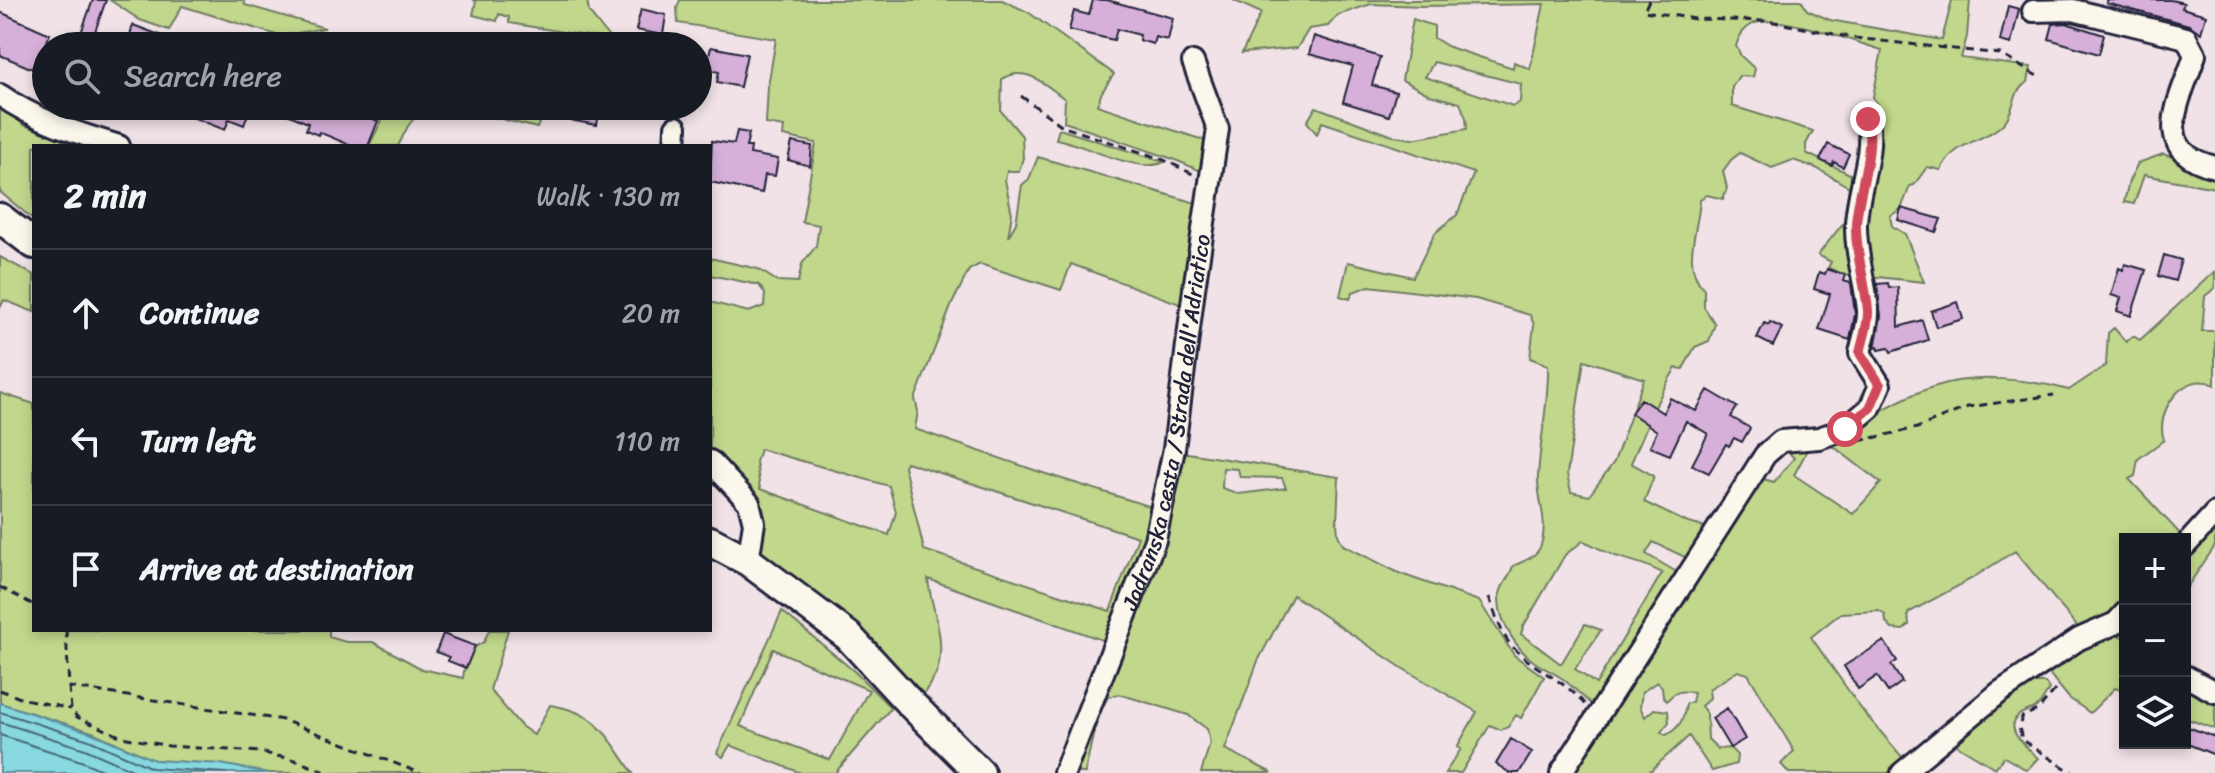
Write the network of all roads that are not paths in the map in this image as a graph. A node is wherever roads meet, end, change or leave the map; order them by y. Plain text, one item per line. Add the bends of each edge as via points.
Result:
1 (2033, 11) dead end
2 (1193, 62) dead end
3 (0, 95) edge
4 (32, 115) edge
5 (1868, 119) dead end
6 (42, 120) edge
7 (113, 144) edge
8 (2215, 167) edge
9 (0, 218) edge
10 (32, 242) edge
11 (712, 463) edge
12 (2215, 513) edge
13 (2191, 539) edge
14 (712, 542) edge
15 (748, 561) junction
16 (2119, 624) edge
17 (2187, 677) edge
18 (2215, 692) edge
19 (980, 773) edge
20 (1064, 773) edge
21 (1561, 773) edge
22 (1902, 773) edge

1 - 8 street via 2073,10 2186,38 2195,55 2174,120 2176,145 2190,159
2 - 20 street, Jadranska cesta / Strada dell'Adriatico via 1218,129 1163,510
3 - 4 street
5 - 21 street via 1869,158 1856,225 1868,313 1860,353 1880,385 1870,408 1845,429 1819,438 1781,441 1765,455
6 - 7 street
9 - 10 main road
11 - 15 street via 749,503 754,523
12 - 13 street
14 - 15 main road
15 - 19 main road via 848,636
16 - 22 street via 2079,639 2035,667
17 - 18 street

